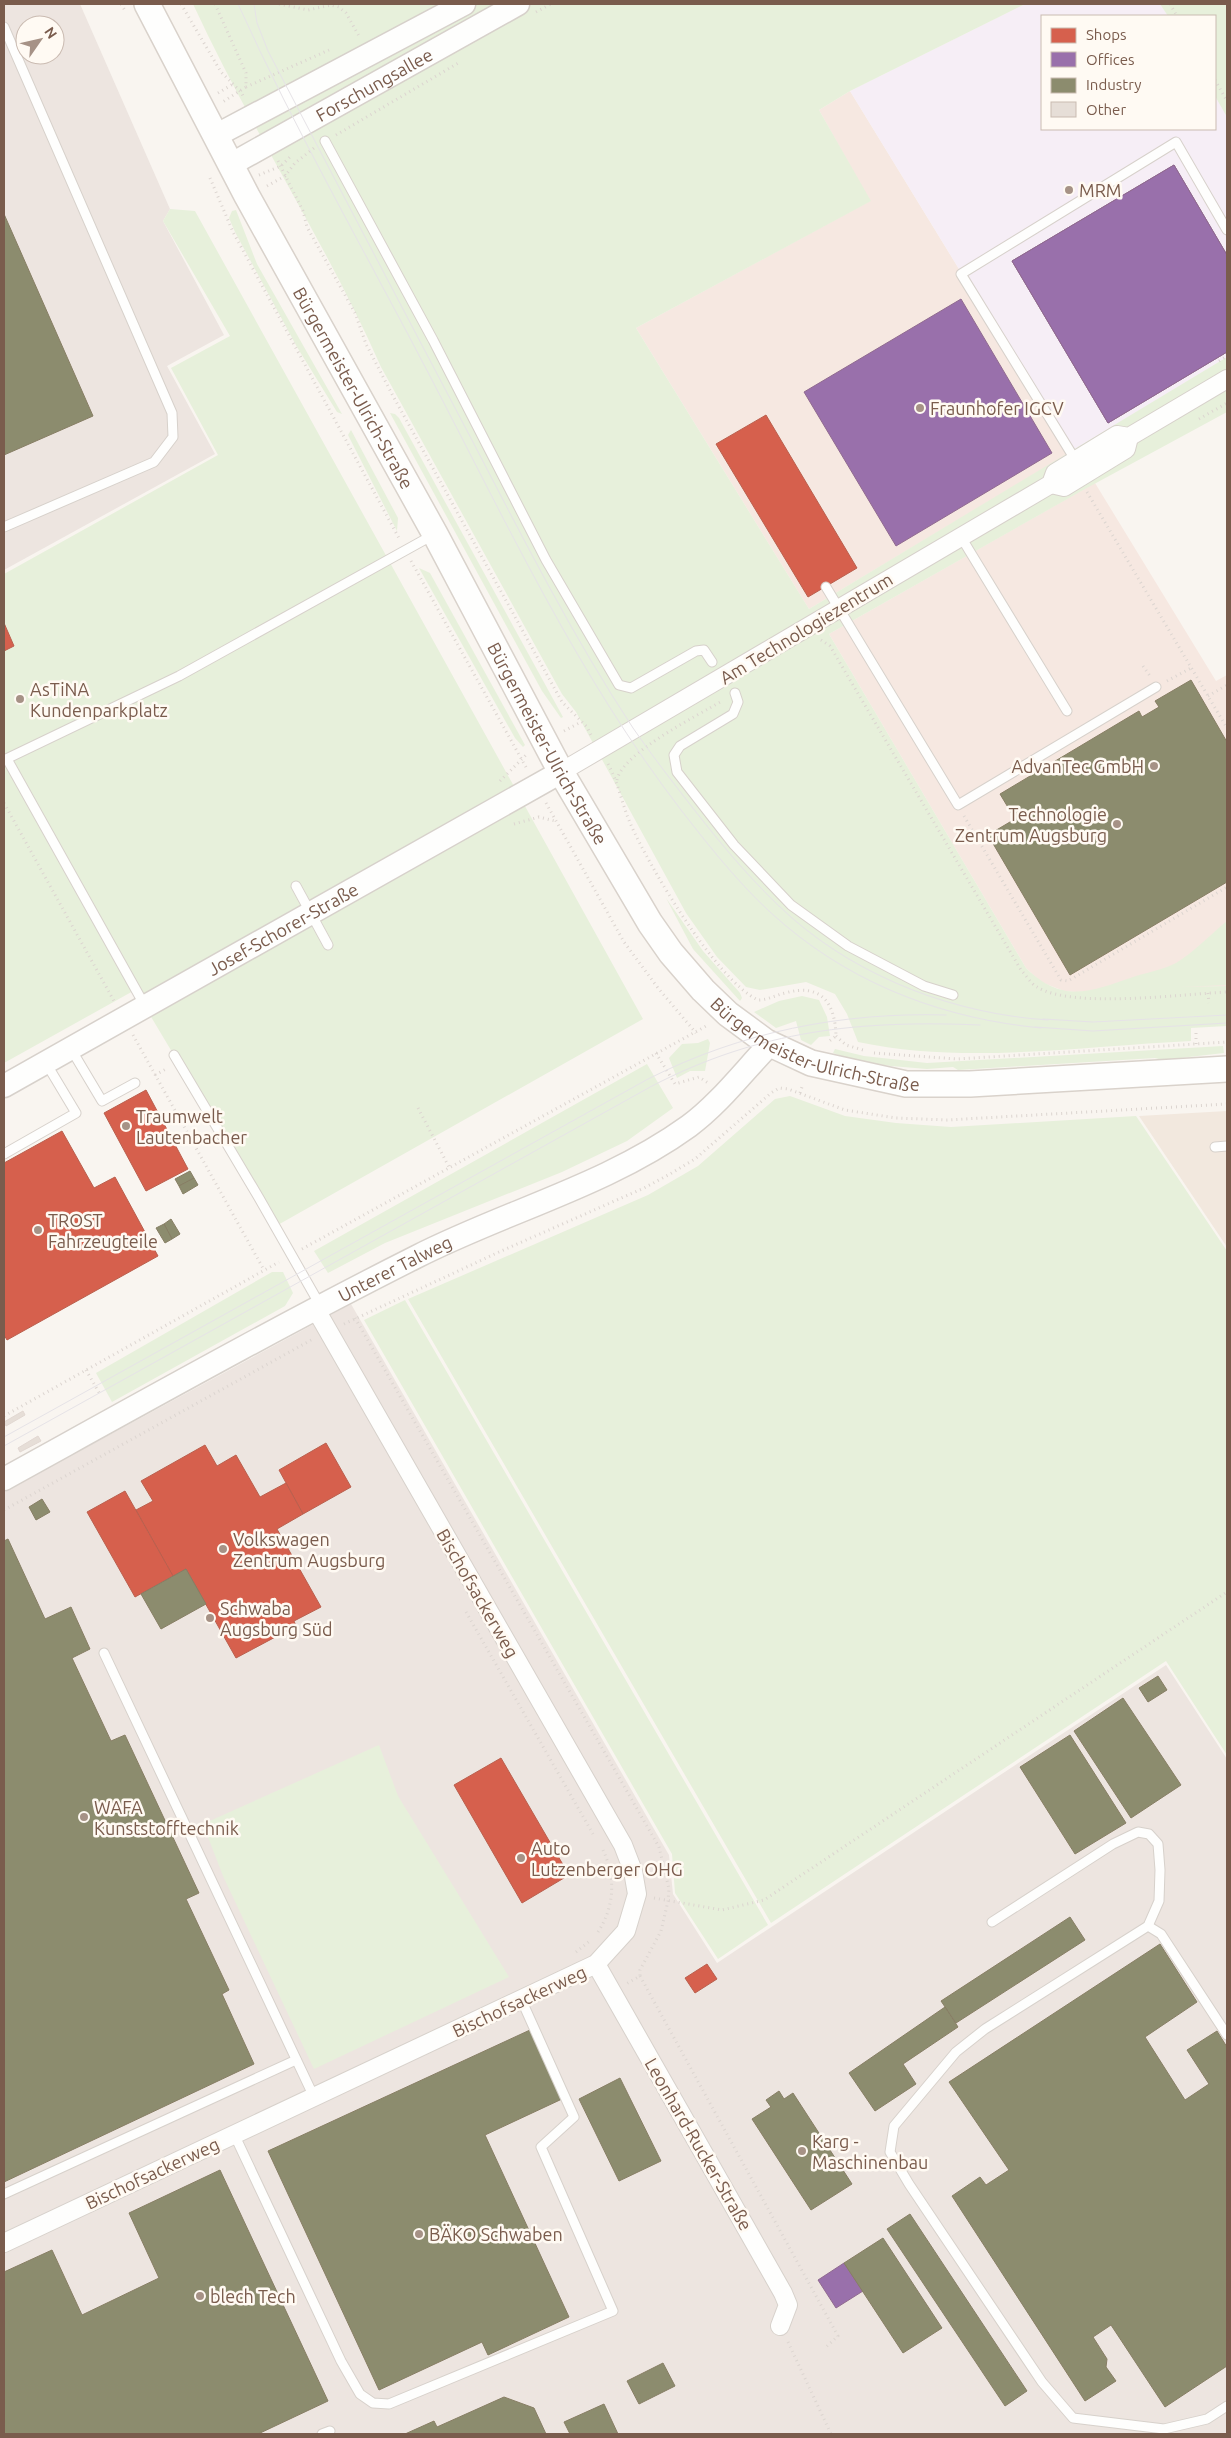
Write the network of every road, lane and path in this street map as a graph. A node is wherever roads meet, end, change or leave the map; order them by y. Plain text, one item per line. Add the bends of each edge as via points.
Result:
1 (121, 4) edge
2 (181, 4) edge
3 (214, 4) edge
4 (279, 4) edge
5 (464, 4) edge
6 (518, 4) edge
7 (1170, 4) edge
8 (138, 12) edge
9 (1176, 15) edge
10 (4, 27) edge
11 (361, 39) dead end
12 (1216, 82) edge
13 (241, 92) junction
14 (1227, 100) edge
15 (253, 115) junction
16 (215, 136) junction
17 (326, 141) dead end
18 (269, 144) junction
19 (219, 167) junction
20 (1227, 230) edge
21 (1227, 379) edge
22 (1081, 468) junction
23 (4, 527) edge
24 (435, 534) junction
25 (960, 537) junction
26 (406, 551) junction
27 (826, 586) dead end
28 (839, 608) junction
29 (811, 624) junction
30 (712, 662) dead end
31 (1191, 668) junction
32 (1227, 685) edge
33 (1156, 687) joint
34 (735, 694) dead end
35 (1208, 696) junction
36 (1067, 711) dead end
37 (1227, 728) edge
38 (600, 750) junction
39 (5, 759) edge
40 (561, 772) junction
41 (536, 786) junction
42 (958, 805) junction
43 (296, 886) dead end
44 (1227, 887) edge
45 (311, 914) junction
46 (328, 944) dead end
47 (1227, 992) edge
48 (1208, 993) junction
49 (953, 995) dead end
50 (1209, 1003) dead end
51 (145, 1006) junction
52 (1198, 1033) dead end
53 (1227, 1042) edge
54 (770, 1044) junction
55 (1196, 1044) junction
56 (71, 1048) junction
57 (656, 1053) junction
58 (174, 1055) dead end
59 (46, 1063) junction
60 (166, 1068) dead end
61 (1227, 1069) edge
62 (155, 1075) dead end
63 (135, 1083) dead end
64 (4, 1086) edge
65 (723, 1093) junction
66 (1227, 1104) edge
67 (418, 1108) dead end
68 (749, 1111) junction
69 (1227, 1146) edge
70 (1215, 1147) dead end
71 (4, 1154) edge
72 (449, 1167) junction
73 (292, 1255) junction
74 (317, 1307) junction
75 (321, 1335) junction
76 (318, 1347) dead end
77 (86, 1370) junction
78 (101, 1396) dead end
79 (4, 1416) edge
80 (4, 1479) edge
81 (4, 1510) edge
82 (1227, 1592) edge
83 (462, 1605) dead end
84 (104, 1653) dead end
85 (637, 1894) junction
86 (992, 1922) dead end
87 (1148, 1926) junction
88 (570, 1956) dead end
89 (596, 1964) junction
90 (640, 1976) dead end
91 (521, 1999) junction
92 (1227, 2035) edge
93 (296, 2060) junction
94 (314, 2097) junction
95 (234, 2134) junction
96 (4, 2194) edge
97 (4, 2243) edge
98 (780, 2326) joint
99 (825, 2348) dead end
100 (1227, 2406) edge
101 (831, 2434) edge

1 - 8 path
2 - 13 path via 221,72
3 - 13 path via 246,73 246,87
4 - 11 path via 308,10 332,5 346,13
5 - 15 street, Forschungsallee
6 - 18 street, Forschungsallee
7 - 9 path
8 - 16 main road, Bürgermeister-Ulrich-Straße
10 - 23 lane via 172,413 173,438 154,462
12 - 14 path
13 - 15 path
15 - 16 street, Forschungsallee
16 - 19 main road, Bürgermeister-Ulrich-Straße
17 - 30 lane via 546,560 619,685 631,688 696,650 704,650
18 - 19 street, Forschungsallee
18 - 38 path via 303,210 307,227 355,314 366,344 393,396 562,702 587,727
19 - 24 main road, Bürgermeister-Ulrich-Straße
19 - 26 path via 233,232
20 - 22 lane via 1176,142 962,274
21 - 22 street, Am Technologiezentrum via 1129,438 1126,449
22 - 25 street, Am Technologiezentrum via 1064,487 1051,484
22 - 31 path via 1090,482 1085,489
24 - 26 lane
24 - 40 main road, Bürgermeister-Ulrich-Straße
25 - 28 street, Am Technologiezentrum
25 - 36 lane
26 - 39 lane via 179,676
26 - 41 path
27 - 28 lane
28 - 29 street, Am Technologiezentrum
28 - 42 lane
29 - 38 street, Am Technologiezentrum
29 - 48 path via 822,641 830,646 1021,970 1036,987 1086,999
31 - 33 path
31 - 35 path
32 - 35 path
33 - 42 lane
34 - 49 lane via 738,702 733,714 680,746 674,755 676,772 734,845 791,905 848,946 924,986
35 - 37 path
38 - 40 street, Am Technologiezentrum
38 - 55 path via 617,780 631,825 673,901 711,955 742,990 758,1000 801,990 823,996 835,1020 836,1036 846,1045 872,1052 957,1059
39 - 51 lane
40 - 41 street, Josef-Schorer-Straße
40 - 54 main road, Bürgermeister-Ulrich-Straße via 671,953 728,1014
41 - 45 street, Josef-Schorer-Straße
41 - 57 path via 624,942 696,1033
42 - 44 path via 1061,980 1068,981
43 - 45 lane
45 - 46 lane
45 - 51 street, Josef-Schorer-Straße
47 - 48 path
48 - 50 path
51 - 56 street, Josef-Schorer-Straße
52 - 55 path
53 - 55 path
54 - 61 main road, Bürgermeister-Ulrich-Straße via 811,1063 906,1084 970,1084
54 - 65 street, Unterer Talweg
56 - 59 street, Josef-Schorer-Straße
56 - 63 lane via 102,1102
57 - 65 path via 676,1084 699,1076
57 - 72 path
58 - 73 lane
59 - 64 street, Josef-Schorer-Straße
59 - 71 lane via 76,1114
60 - 62 path
65 - 68 path
65 - 74 street, Unterer Talweg via 691,1125 649,1153 580,1187 440,1244
66 - 68 path via 939,1120 896,1118 845,1110 800,1092 779,1088
67 - 72 path
68 - 75 path via 695,1159 644,1188
69 - 70 lane
72 - 73 path
73 - 74 lane
73 - 77 path
74 - 75 street, Bischofsackerweg
74 - 80 street, Unterer Talweg
75 - 76 path
75 - 81 path
75 - 85 street, Bischofsackerweg via 622,1845 633,1871
77 - 78 path
77 - 79 path
82 - 85 path via 764,1900 722,1910
83 - 88 path via 603,1851 611,1876 612,1901 606,1919 594,1938
84 - 93 lane
85 - 89 street, Bischofsackerweg via 626,1931
86 - 87 lane via 1113,1844 1138,1832 1149,1834 1158,1844 1159,1901
87 - 92 lane via 1161,1934
87 - 100 lane via 985,2029 956,2052 894,2126 890,2152 1042,2382 1073,2418 1164,2429 1207,2419
89 - 91 street, Bischofsackerweg
89 - 98 street, Leonhard-Rucker-Straße via 783,2293 788,2305
90 - 99 path via 838,2336
91 - 94 street, Bischofsackerweg
91 - 95 lane via 574,2117 541,2148 613,2311 389,2404 373,2403 360,2394 341,2361
93 - 94 lane
93 - 96 lane
94 - 95 street, Bischofsackerweg
95 - 97 street, Bischofsackerweg
98 - 101 path

